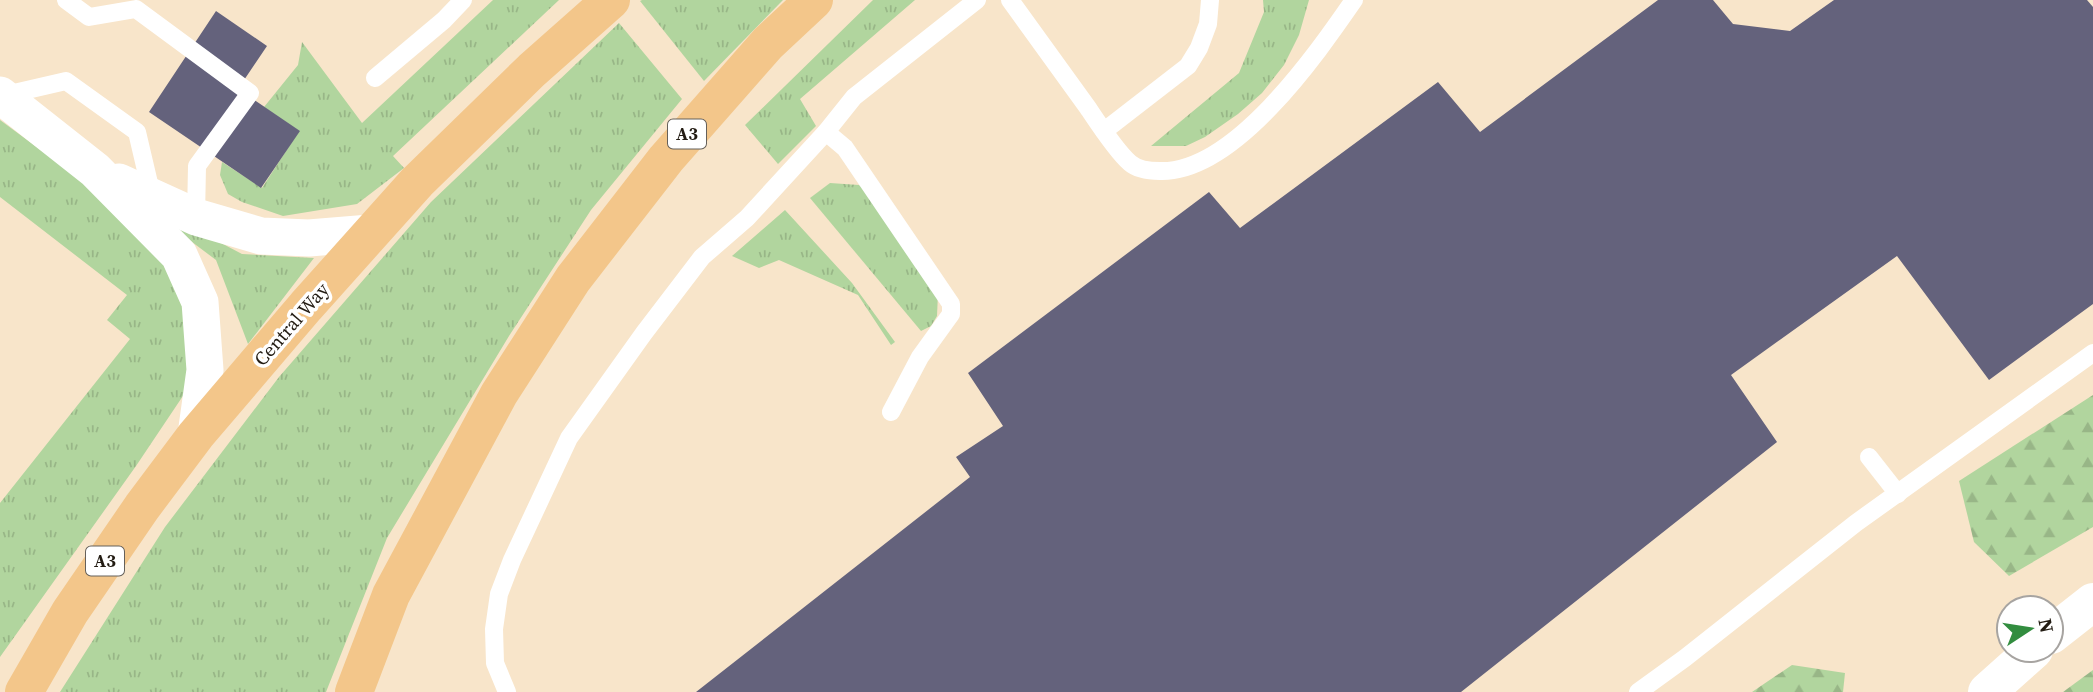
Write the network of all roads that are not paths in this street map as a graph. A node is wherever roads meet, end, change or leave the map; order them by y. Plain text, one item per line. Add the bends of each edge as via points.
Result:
1 (66, 0) edge
2 (463, 0) edge
3 (611, 0) edge
4 (814, 0) edge
5 (977, 0) edge
6 (1010, 0) edge
7 (1210, 0) edge
8 (1354, 0) edge
9 (375, 78) dead end
10 (0, 95) edge
11 (1104, 131) junction
12 (826, 132) junction
13 (95, 170) junction
14 (153, 198) junction
15 (195, 217) junction
16 (370, 233) junction
17 (2093, 353) edge
18 (891, 412) dead end
19 (195, 435) junction
20 (1869, 457) dead end
21 (1898, 494) junction
22 (2093, 602) edge
23 (2065, 624) edge
24 (2018, 664) edge
25 (24, 692) edge
26 (354, 692) edge
27 (507, 692) edge
28 (1638, 692) edge
29 (1987, 692) edge

1 - 15 lane via 89,17 136,9 250,93 197,166
2 - 9 lane
3 - 16 highway, Central Way / A3 via 532,70
4 - 26 highway, A3 via 768,43 666,159 573,279 499,394 391,595
5 - 12 lane via 854,97
6 - 11 lane
7 - 11 lane via 1208,24 1188,66
8 - 11 lane via 1274,104 1215,155 1172,172 1149,171 1131,164
10 - 13 street
10 - 14 lane via 66,81 137,132
12 - 18 lane via 845,148 951,304 951,314 919,357
12 - 27 lane via 747,218 702,257 569,438 499,594 495,663
13 - 14 street
13 - 19 street via 179,256 200,302 205,370
14 - 15 street
15 - 16 street via 261,236
16 - 19 highway, Central Way / A3
17 - 21 lane
19 - 25 highway, Central Way / A3 via 70,612
20 - 21 lane
21 - 28 lane
22 - 23 street
24 - 29 street

